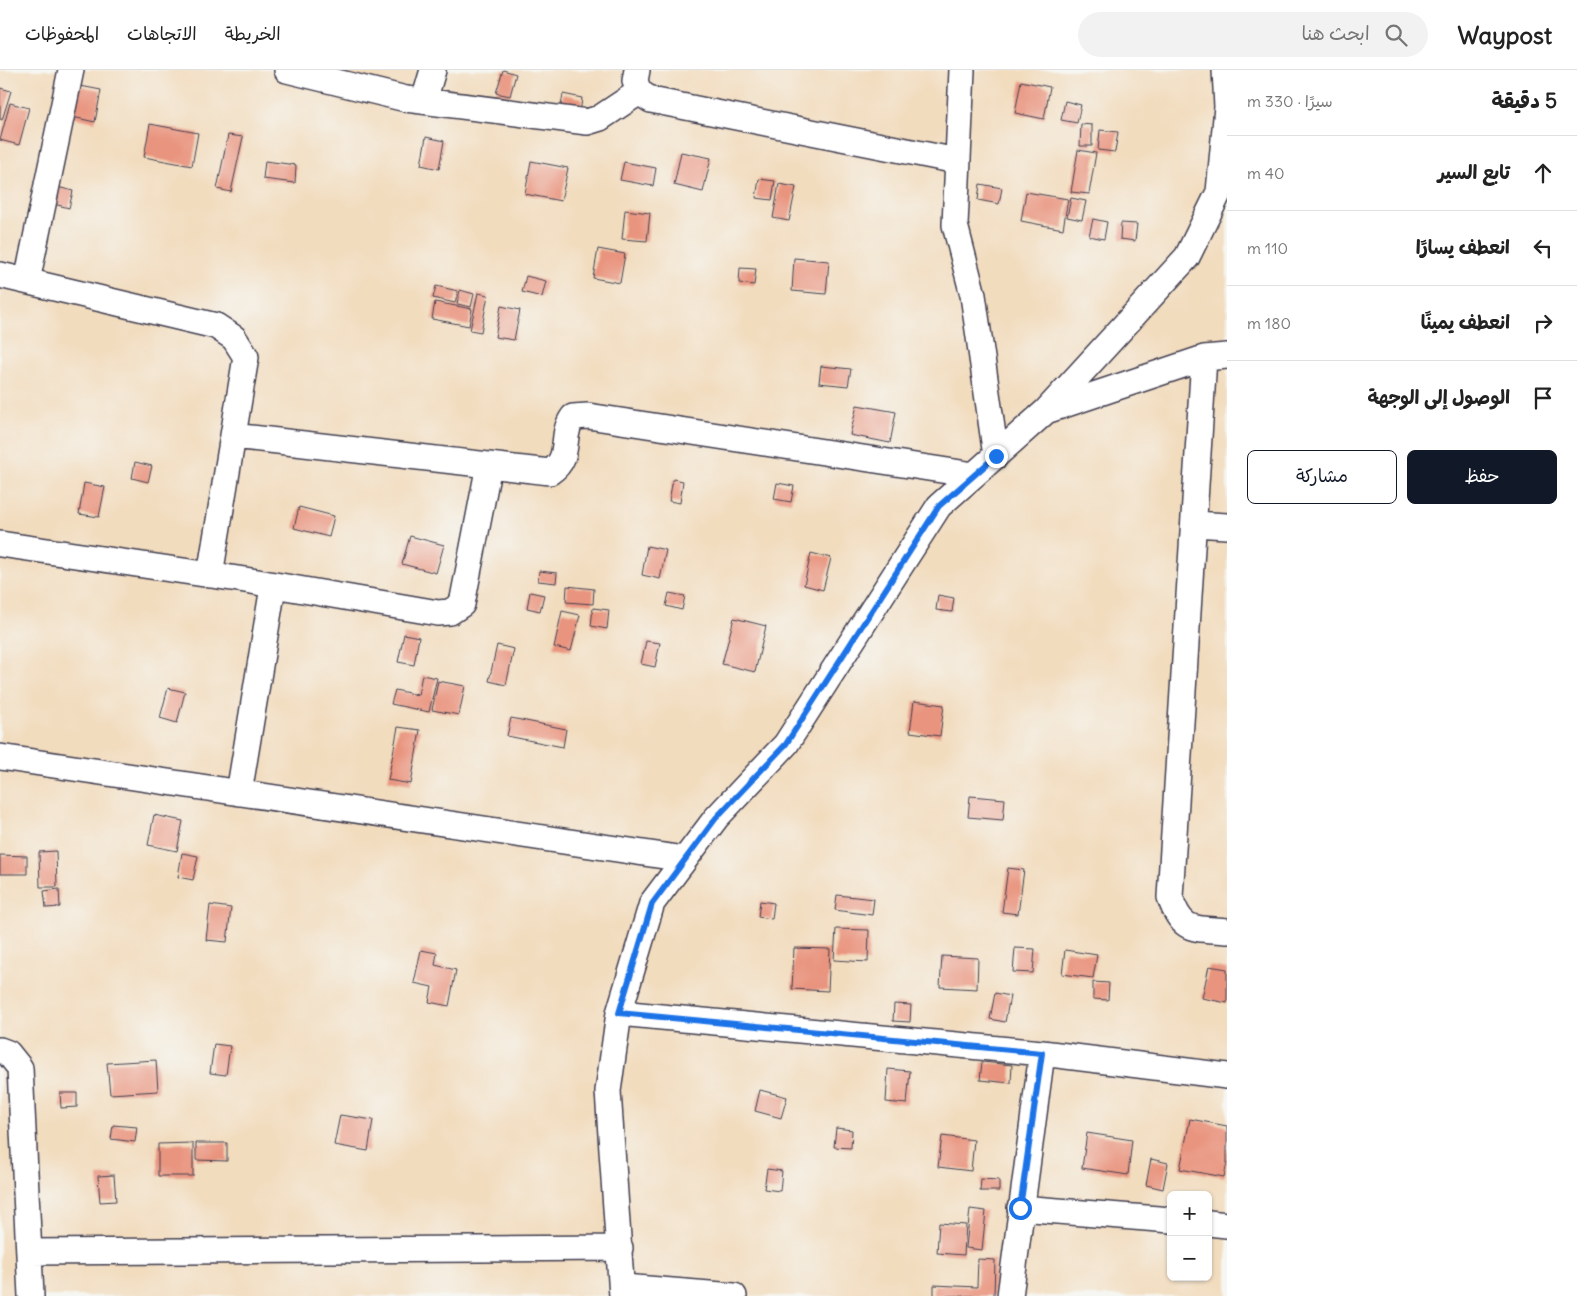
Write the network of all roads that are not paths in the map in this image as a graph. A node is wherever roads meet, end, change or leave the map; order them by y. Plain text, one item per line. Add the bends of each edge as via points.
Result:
1 (72, 70) edge
2 (287, 70) edge
3 (433, 70) edge
4 (962, 70) edge
5 (1225, 70) edge
6 (638, 81) edge
7 (424, 101) junction
8 (957, 161) junction
9 (0, 275) edge
10 (26, 281) junction
11 (1216, 357) edge
12 (1046, 412) junction
13 (233, 436) junction
14 (996, 456) junction
15 (489, 465) junction
16 (974, 475) junction
17 (1194, 524) junction
18 (1227, 526) edge
19 (0, 544) edge
20 (210, 575) junction
21 (273, 587) junction
22 (0, 757) edge
23 (239, 793) junction
24 (684, 860) junction
25 (1227, 931) edge
26 (619, 1013) junction
27 (0, 1050) edge
28 (1042, 1053) junction
29 (1227, 1076) edge
30 (1020, 1208) junction
31 (1167, 1220) edge
32 (1212, 1223) edge
33 (1227, 1225) edge
34 (620, 1248) junction
35 (29, 1252) junction
36 (623, 1292) edge
37 (31, 1296) edge
38 (734, 1296) edge
39 (1010, 1296) edge

1 - 10 street
2 - 7 street
3 - 7 street
4 - 8 street
5 - 12 street via 1227,107 1219,192 1187,257
6 - 7 street via 600,118 587,122
6 - 8 street via 652,100
8 - 14 street via 955,225 973,295
9 - 10 street
10 - 13 street via 216,326 234,338 246,357
11 - 12 street
11 - 17 street
12 - 14 street
13 - 15 street
13 - 20 street
14 - 16 street
15 - 16 street via 550,472 564,457 568,425 574,417 588,416
15 - 21 street via 462,604 450,612 438,613
16 - 24 street via 939,506 786,744 716,818
17 - 18 street
17 - 25 street via 1170,897 1177,917 1192,928
19 - 20 street
20 - 21 street
21 - 23 street
22 - 23 street
23 - 24 street
24 - 26 street via 652,904
26 - 28 street
26 - 34 street via 608,1091
27 - 35 street via 8,1053 20,1068
28 - 29 street
28 - 30 street
30 - 31 street
30 - 39 street
32 - 33 street
34 - 35 street
34 - 36 street
35 - 37 street
36 - 38 street

